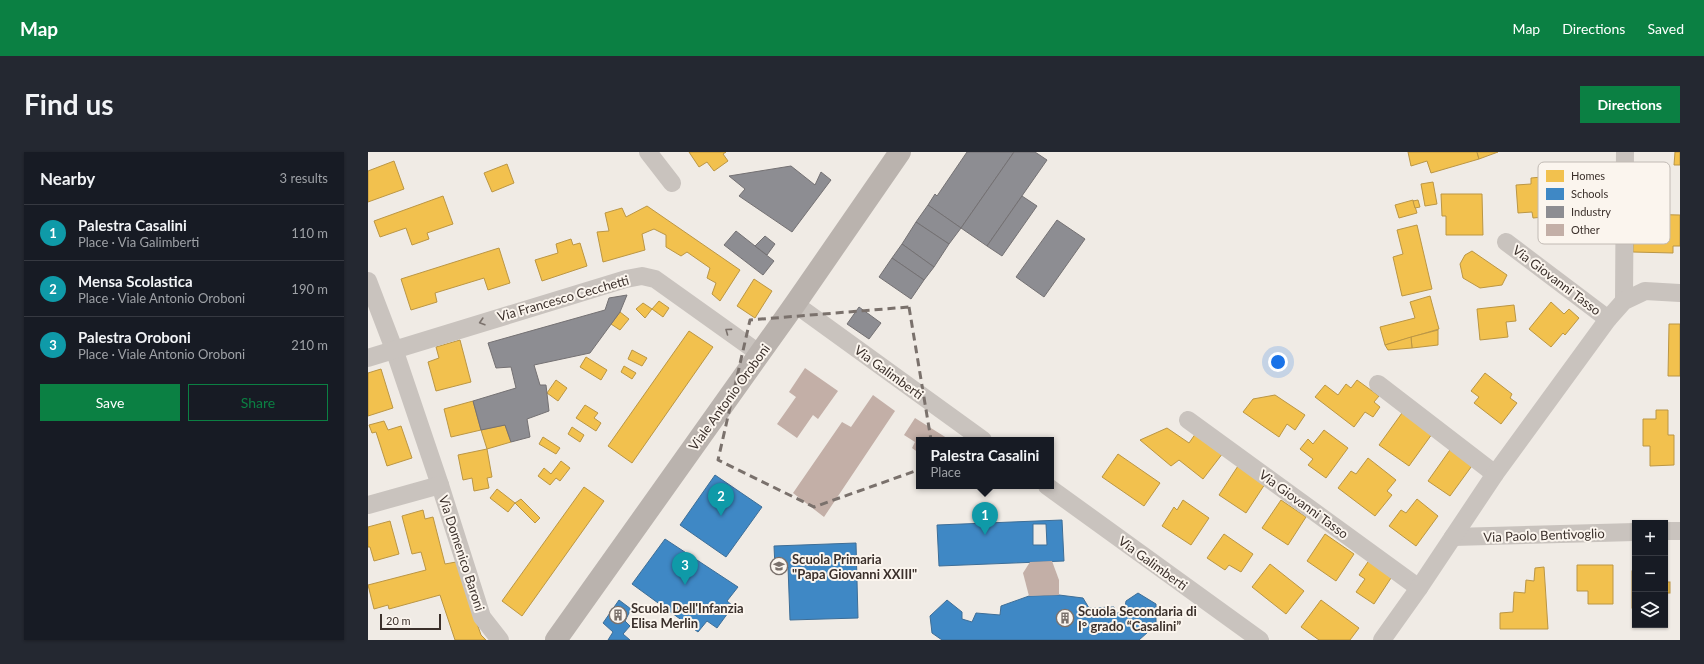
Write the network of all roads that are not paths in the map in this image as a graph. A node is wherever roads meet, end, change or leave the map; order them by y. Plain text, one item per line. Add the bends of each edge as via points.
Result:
1 (648, 152) edge
2 (900, 152) edge
3 (1625, 152) edge
4 (1625, 162) edge
5 (672, 183) dead end
6 (1506, 242) dead end
7 (1624, 244) edge
8 (368, 281) edge
9 (1680, 293) edge
10 (1624, 301) junction
11 (795, 304) junction
12 (1608, 319) junction
13 (394, 349) junction
14 (760, 354) junction
15 (368, 358) edge
16 (1378, 384) dead end
17 (1188, 420) dead end
18 (979, 437) edge
19 (1494, 474) junction
20 (440, 485) junction
21 (1051, 489) edge
22 (368, 505) edge
23 (1668, 531) edge
24 (1680, 531) edge
25 (1632, 532) edge
26 (1452, 538) junction
27 (1419, 588) junction
28 (500, 640) edge
29 (556, 640) edge
30 (1260, 640) edge
31 (1382, 640) edge

1 - 5 street
2 - 11 street, Viale Antonio Oroboni
3 - 4 street
6 - 12 street, Via Giovanni Tasso
7 - 10 street
8 - 13 street, Via Domenico Baroni
9 - 10 street, Via Giovanni Tasso via 1645,291
10 - 12 street, Via Giovanni Tasso
11 - 14 street, Viale Antonio Oroboni
11 - 18 street, Via Galimberti
12 - 19 street, Via Giovanni Tasso
14 -> 13 street, Via Francesco Cecchetti via 656,279 642,276 626,278
13 - 15 street
13 - 20 street, Via Domenico Baroni
14 - 29 street, Viale Antonio Oroboni
16 - 19 street
17 - 27 street, Via Giovanni Tasso
19 - 26 street, Via Giovanni Tasso
20 - 22 street, Via Domenico Baroni
20 - 28 street, Via Domenico Baroni via 482,617
21 - 30 street, Via Galimberti
23 - 24 street
25 - 26 street, Via Paolo Bentivoglio
26 - 27 street, Via Giovanni Tasso
27 - 31 street, Via Giovanni Tasso

